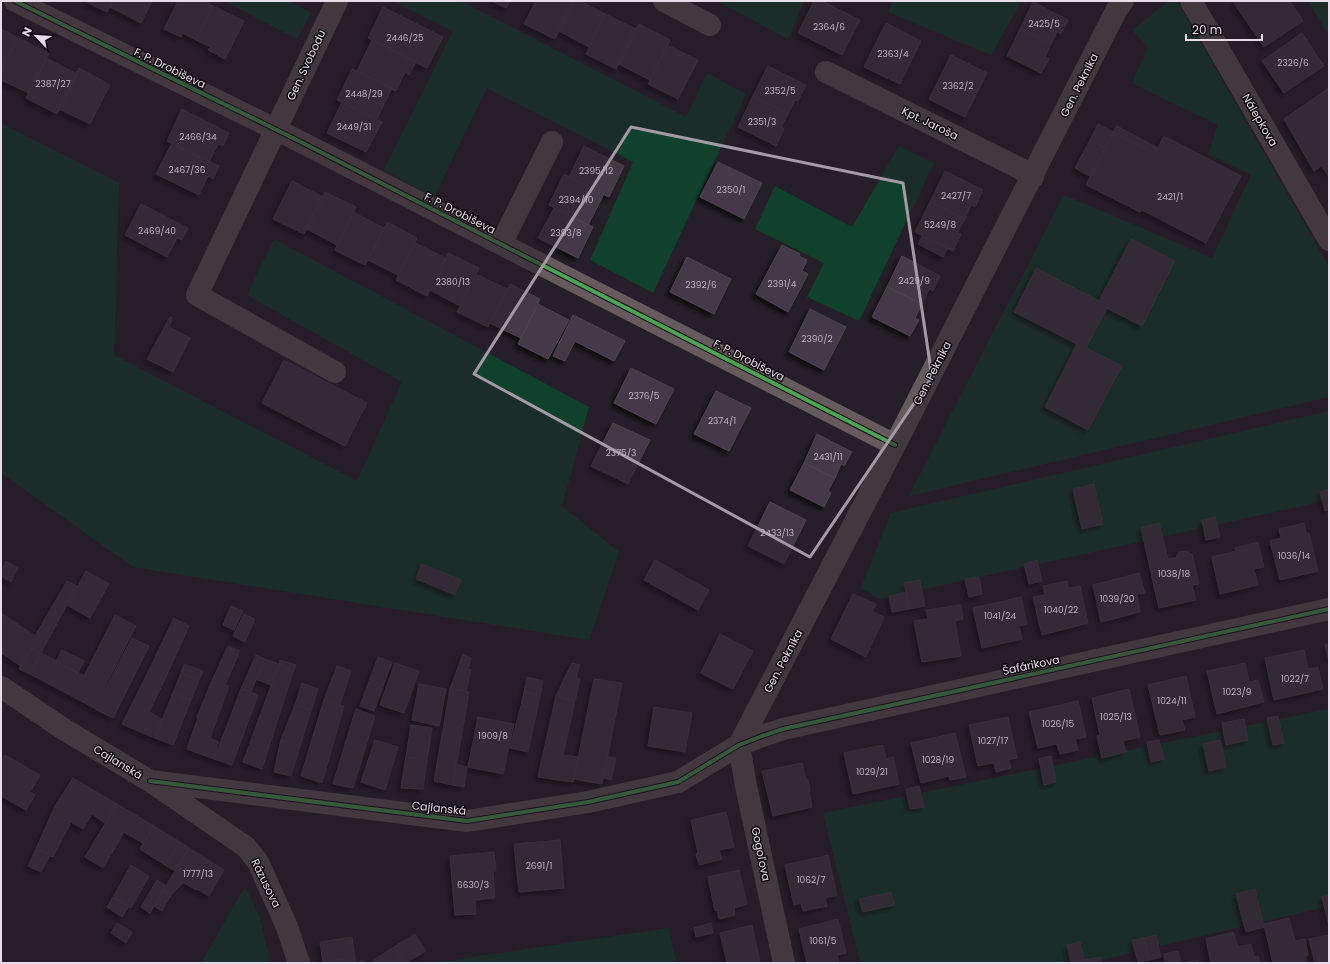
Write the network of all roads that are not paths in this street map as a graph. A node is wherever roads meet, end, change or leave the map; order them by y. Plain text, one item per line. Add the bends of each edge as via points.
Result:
1 (15, 1) edge
2 (337, 1) edge
3 (664, 1) edge
4 (1123, 1) edge
5 (1191, 1) edge
6 (710, 24) dead end
7 (826, 72) dead end
8 (275, 130) junction
9 (552, 142) dead end
10 (1033, 177) junction
11 (1329, 240) edge
12 (501, 244) junction
13 (335, 372) dead end
14 (895, 445) junction
15 (1329, 609) edge
16 (1, 687) edge
17 (739, 745) junction
18 (150, 781) junction
19 (299, 963) edge
20 (784, 963) edge

1 - 8 street, F. P. Drobiševa
2 - 8 street, Gen. Svobodu
3 - 6 street
4 - 10 street, Gen. Pekníka
5 - 11 street, Nálepkova
7 - 10 street, Kpt. Jaroša
8 - 12 street, F. P. Drobiševa
8 - 13 street, Gen. Svobodu via 197,295
9 - 12 street
10 - 14 street, Gen. Pekníka
12 - 14 street, F. P. Drobiševa
14 - 17 street, Gen. Pekníka
15 - 17 street, Šafárikova via 783,729
16 - 18 street, Cajlanská via 65,730
17 - 18 street, Cajlanská via 678,782 588,802 467,821
17 - 20 street, Gogoľova
18 - 19 street, Rázusova via 246,847 258,862 287,927

